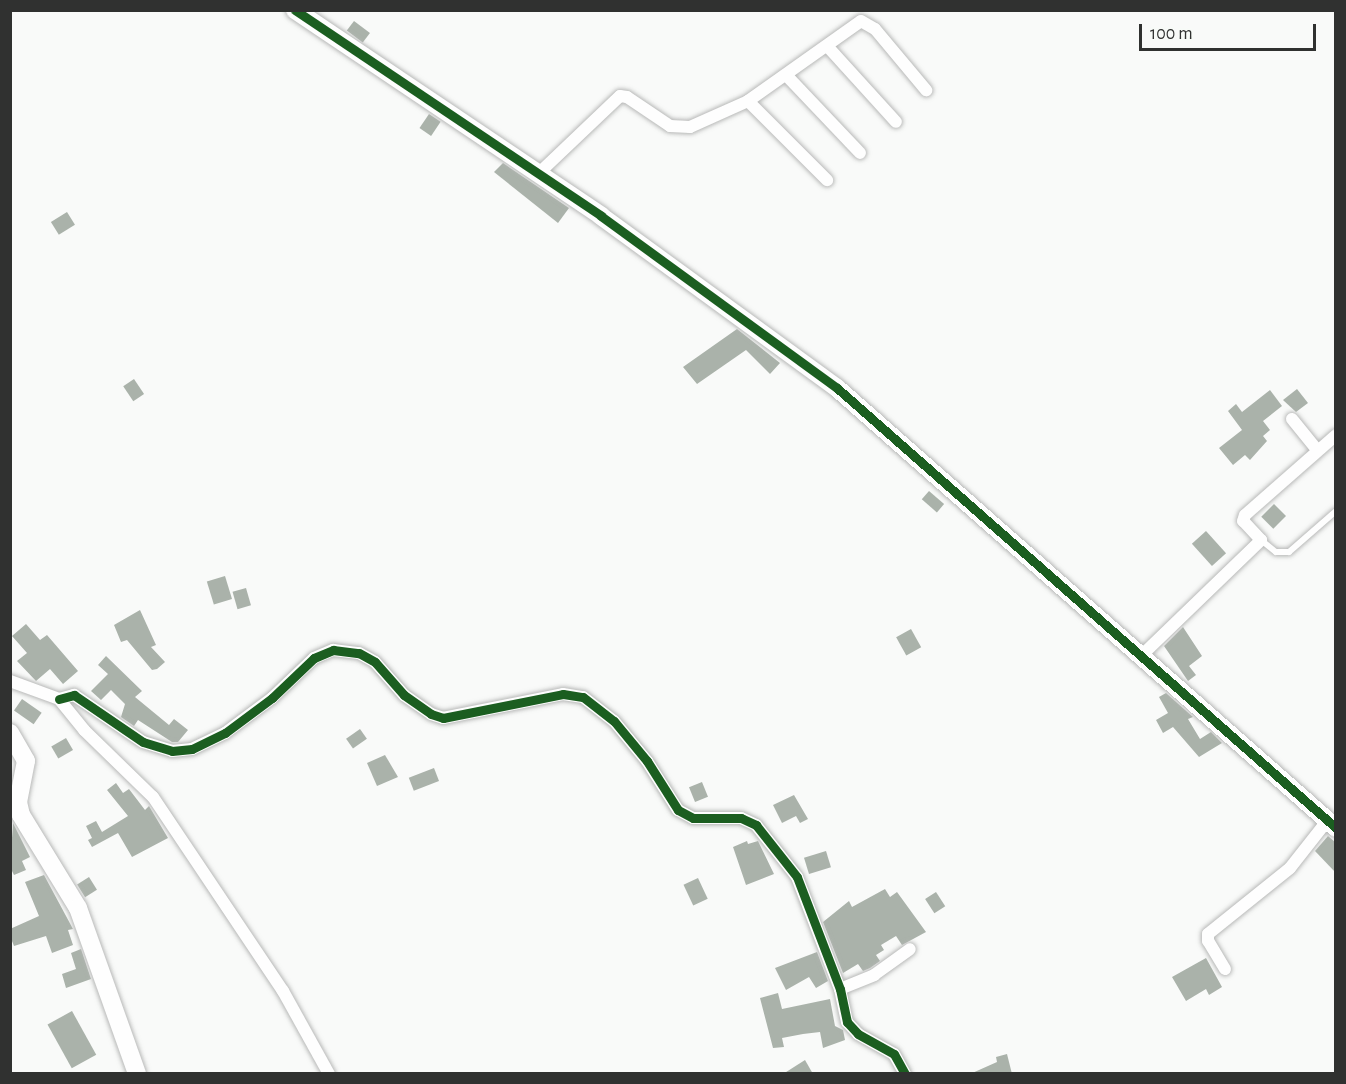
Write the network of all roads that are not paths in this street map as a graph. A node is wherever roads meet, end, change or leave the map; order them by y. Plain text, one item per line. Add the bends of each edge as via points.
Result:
1 (295, 10) edge
2 (828, 47) junction
3 (787, 76) junction
4 (926, 90) dead end
5 (748, 101) junction
6 (896, 122) dead end
7 (860, 153) dead end
8 (538, 174) junction
9 (827, 180) dead end
10 (1292, 419) dead end
11 (1335, 435) edge
12 (1317, 450) junction
13 (1335, 511) edge
14 (1260, 540) junction
15 (1141, 656) junction
16 (10, 681) edge
17 (59, 699) junction
18 (10, 733) edge
19 (14, 797) edge
20 (1331, 824) edge
21 (910, 949) dead end
22 (1225, 969) dead end
23 (840, 989) junction
24 (137, 1074) edge
25 (329, 1074) edge
26 (905, 1074) edge

1 - 8 street
2 - 3 street
2 - 4 street via 859,22 867,21
2 - 6 street
3 - 5 street
3 - 7 street
5 - 8 street via 681,129 661,122 620,96
5 - 9 street
8 - 15 street via 837,388
10 - 12 street
11 - 12 street
12 - 14 street via 1243,517
13 - 14 lane via 1289,552 1276,552
14 - 15 street
15 - 20 street
16 - 17 street
17 - 23 street via 74,695 142,742 171,751 192,749 225,733 272,698 314,658 333,650 359,653 375,662 404,695 443,718 455,719 563,694 583,697 614,721 647,761 678,810 693,818 741,818 756,825 797,877
17 - 25 street via 84,730 153,797 283,991
18 - 19 street via 26,761
19 - 24 street via 25,824 83,921
20 - 22 street via 1290,868 1208,934 1208,941
21 - 23 street via 874,975
23 - 26 street via 850,1026 894,1054

